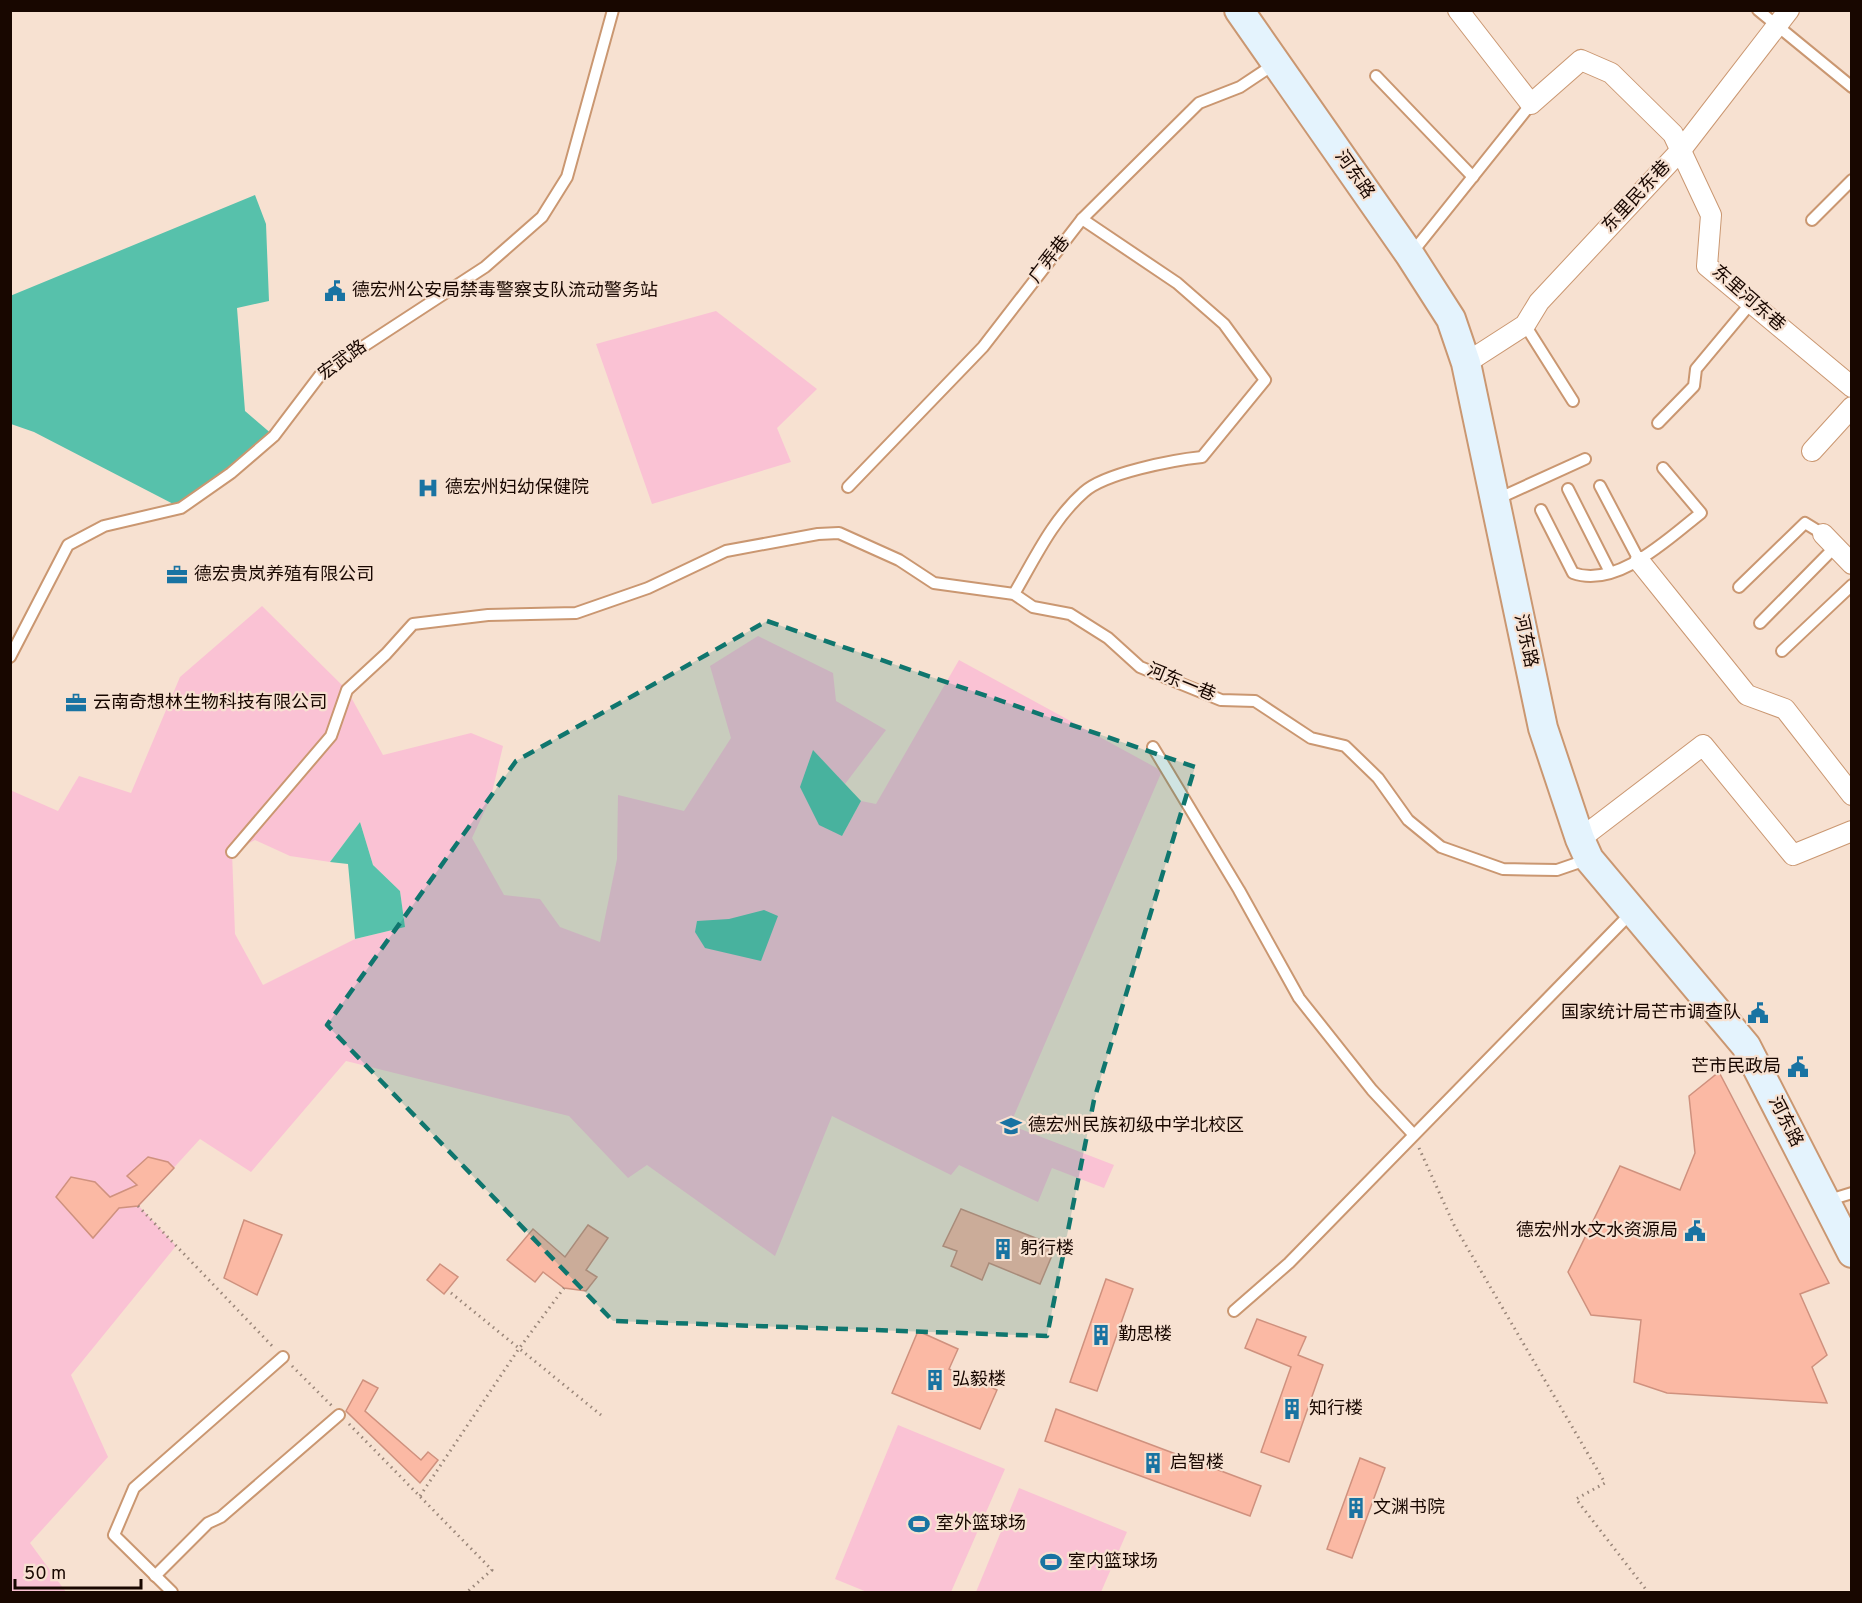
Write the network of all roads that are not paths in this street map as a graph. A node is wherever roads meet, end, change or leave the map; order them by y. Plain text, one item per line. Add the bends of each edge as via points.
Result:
1 (614, 10) edge
2 (1239, 10) edge
3 (1458, 10) edge
4 (1758, 10) edge
5 (1789, 10) edge
6 (1776, 27) junction
7 (1276, 63) junction
8 (1376, 76) dead end
9 (1851, 87) edge
10 (1531, 104) junction
11 (1681, 150) junction
12 (1473, 177) junction
13 (1851, 180) edge
14 (1082, 219) junction
15 (1812, 220) dead end
16 (1410, 255) junction
17 (1751, 303) junction
18 (1525, 325) junction
19 (1466, 363) junction
20 (1851, 387) edge
21 (1573, 401) dead end
22 (1851, 407) edge
23 (1658, 423) dead end
24 (1812, 451) dead end
25 (1585, 459) dead end
26 (1662, 468) dead end
27 (1600, 486) dead end
28 (848, 488) dead end
29 (1568, 489) dead end
30 (1495, 500) junction
31 (1541, 510) dead end
32 (1829, 541) junction
33 (1640, 562) junction
34 (1851, 564) edge
35 (1610, 572) junction
36 (1851, 585) edge
37 (1739, 587) dead end
38 (1014, 594) junction
39 (1760, 623) dead end
40 (1782, 651) dead end
41 (10, 657) edge
42 (1154, 747) dead end
43 (1851, 795) edge
44 (1851, 831) edge
45 (1585, 849) junction
46 (232, 852) dead end
47 (1633, 911) junction
48 (1413, 1134) junction
49 (1838, 1197) edge
50 (1851, 1253) edge
51 (1234, 1311) dead end
52 (283, 1357) road end
53 (339, 1414) road end
54 (155, 1576) junction
55 (172, 1593) edge

1 - 41 lane, 宏武路 via 567,177 542,217 485,267 321,374 274,436 223,479 181,508 104,526 68,545
2 - 7 main road, 河东路
3 - 10 street
4 - 6 lane
5 - 6 street, 东里民东巷
6 - 9 lane
6 - 11 street, 东里民东巷
7 - 14 lane, 广弄巷 via 1240,87 1199,103
7 - 16 main road, 河东路
8 - 12 lane
10 - 11 street, 东里河东巷 via 1581,60 1611,73 1673,134
10 - 12 lane
11 - 17 street, 东里河东巷 via 1711,215 1707,266
11 - 18 street, 东里民东巷 via 1539,302
12 - 16 lane
13 - 15 lane
14 - 28 lane, 广弄巷 via 983,347
14 - 38 lane via 1177,283 1224,324 1265,380 1202,457 1177,459 1123,474 1086,490 1053,527
16 - 19 main road, 河东路 via 1451,319
17 - 20 street, 东里河东巷
17 - 23 lane via 1696,369 1694,387
18 - 19 street, 东里民东巷
18 - 21 lane
19 - 30 main road, 河东路
22 - 24 street
25 - 30 lane
26 - 33 lane via 1701,513
27 - 33 lane
29 - 35 lane
30 - 45 main road, 河东路 via 1543,728
31 - 35 lane via 1573,573 1588,579
32 - 34 street
32 - 37 lane via 1805,523
32 - 39 lane
33 - 35 lane
33 - 43 street via 1746,695 1785,709
36 - 40 lane
38 - 45 lane, 河东一巷 via 1033,607 1070,614 1108,638 1140,667 1221,700 1255,701 1311,738 1345,746 1378,778 1408,820 1441,847 1503,869 1557,870
38 - 46 lane, 河东一巷 via 934,583 899,560 839,533 818,534 726,551 648,588 576,613 488,615 413,624 347,690 331,736
42 - 48 lane via 1299,998 1372,1090
44 - 45 street via 1793,855 1703,745
45 - 47 main road, 河东路
47 - 48 lane
47 - 49 main road, 河东路 via 1746,1046
48 - 51 lane via 1288,1263
49 - 50 main road, 河东路
52 - 54 lane via 134,1488 114,1535
53 - 54 lane via 208,1523
54 - 55 lane

